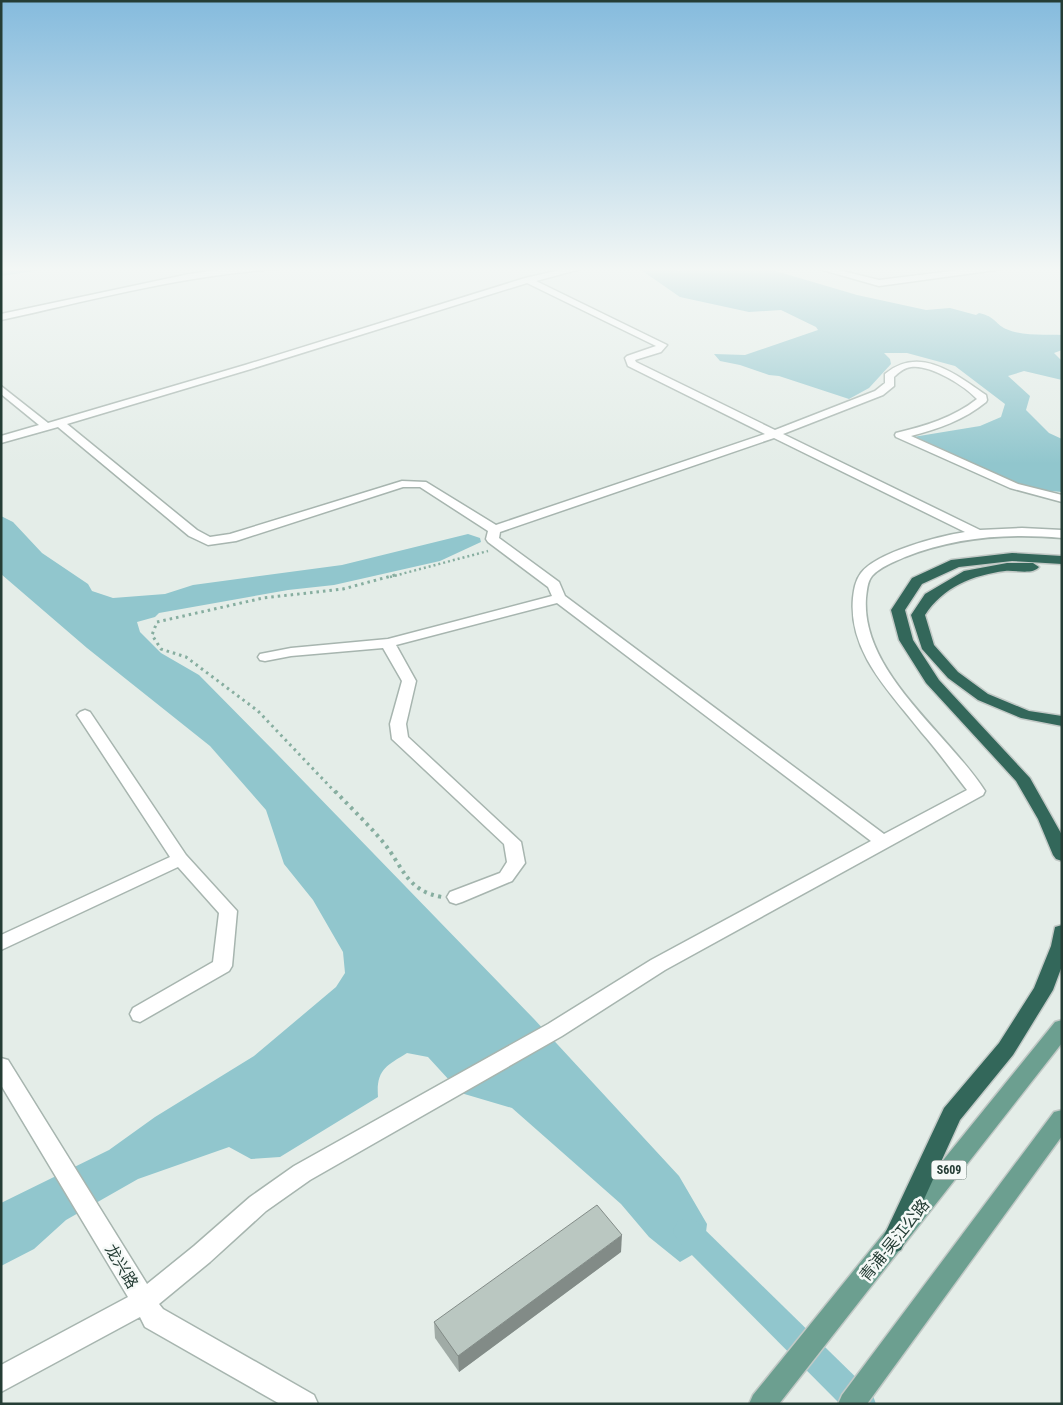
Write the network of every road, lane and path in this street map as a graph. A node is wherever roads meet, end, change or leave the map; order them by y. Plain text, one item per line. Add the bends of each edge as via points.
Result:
1 (356, 333) edge
2 (636, 333) edge
3 (1, 389) edge
4 (53, 425) junction
5 (774, 434) junction
6 (1, 440) edge
7 (1062, 499) edge
8 (495, 530) junction
9 (979, 534) junction
10 (1062, 534) edge
11 (499, 544) junction
12 (1062, 560) edge
13 (1062, 567) edge
14 (559, 598) junction
15 (388, 643) junction
16 (265, 657) dead end
17 (85, 715) dead end
18 (1062, 721) edge
19 (882, 841) junction
20 (1062, 854) edge
21 (180, 859) junction
22 (456, 897) joint
23 (1062, 932) edge
24 (1, 943) edge
25 (140, 1014) dead end
26 (1062, 1028) edge
27 (1, 1066) edge
28 (1062, 1119) edge
29 (893, 1242) junction
30 (143, 1302) junction
31 (1, 1379) edge
32 (305, 1404) edge
33 (762, 1404) edge
34 (851, 1404) edge

1 - 4 street
2 - 5 street via 662,345 658,350 630,358 631,364
3 - 4 street
4 - 6 street
4 - 8 street via 193,533 208,540 232,538 402,484 422,484
5 - 7 street via 878,393 890,384 889,376 905,365 933,367 982,400 976,406 921,432 900,435 1014,486
5 - 8 street
5 - 9 street
8 - 11 street via 492,539
9 - 10 street via 1007,531
9 - 19 street via 916,548 867,574 861,587 856,610 864,639 883,674 976,791
11 - 14 street via 554,585
11 - 22 path via 486,552 343,589 263,598 175,616 157,622 152,634 161,649 186,657 258,711 383,842 403,874 417,889 431,897
12 - 20 highway via 1012,556 956,564 917,581 898,610 906,640 933,683 1022,778
13 - 18 highway via 1007,567 969,574 930,597 918,615 926,646 952,675 983,697 1026,715
14 - 15 street
14 - 19 street
15 - 16 street
15 - 22 street via 409,682 398,724 400,739 512,842 516,863 506,877
17 - 21 street
19 - 30 street via 658,965 555,1030 302,1172 258,1204
21 - 24 street
21 - 25 street via 228,911 222,966
23 - 29 highway via 1043,990 1006,1049 952,1114
26 - 29 main road, 青浦-吴江公路 / S609
27 - 30 street, 龙兴路
28 - 34 main road
29 - 33 main road, 青浦-吴江公路 / S609
30 - 31 street
30 - 32 street, 龙兴路 via 154,1318

